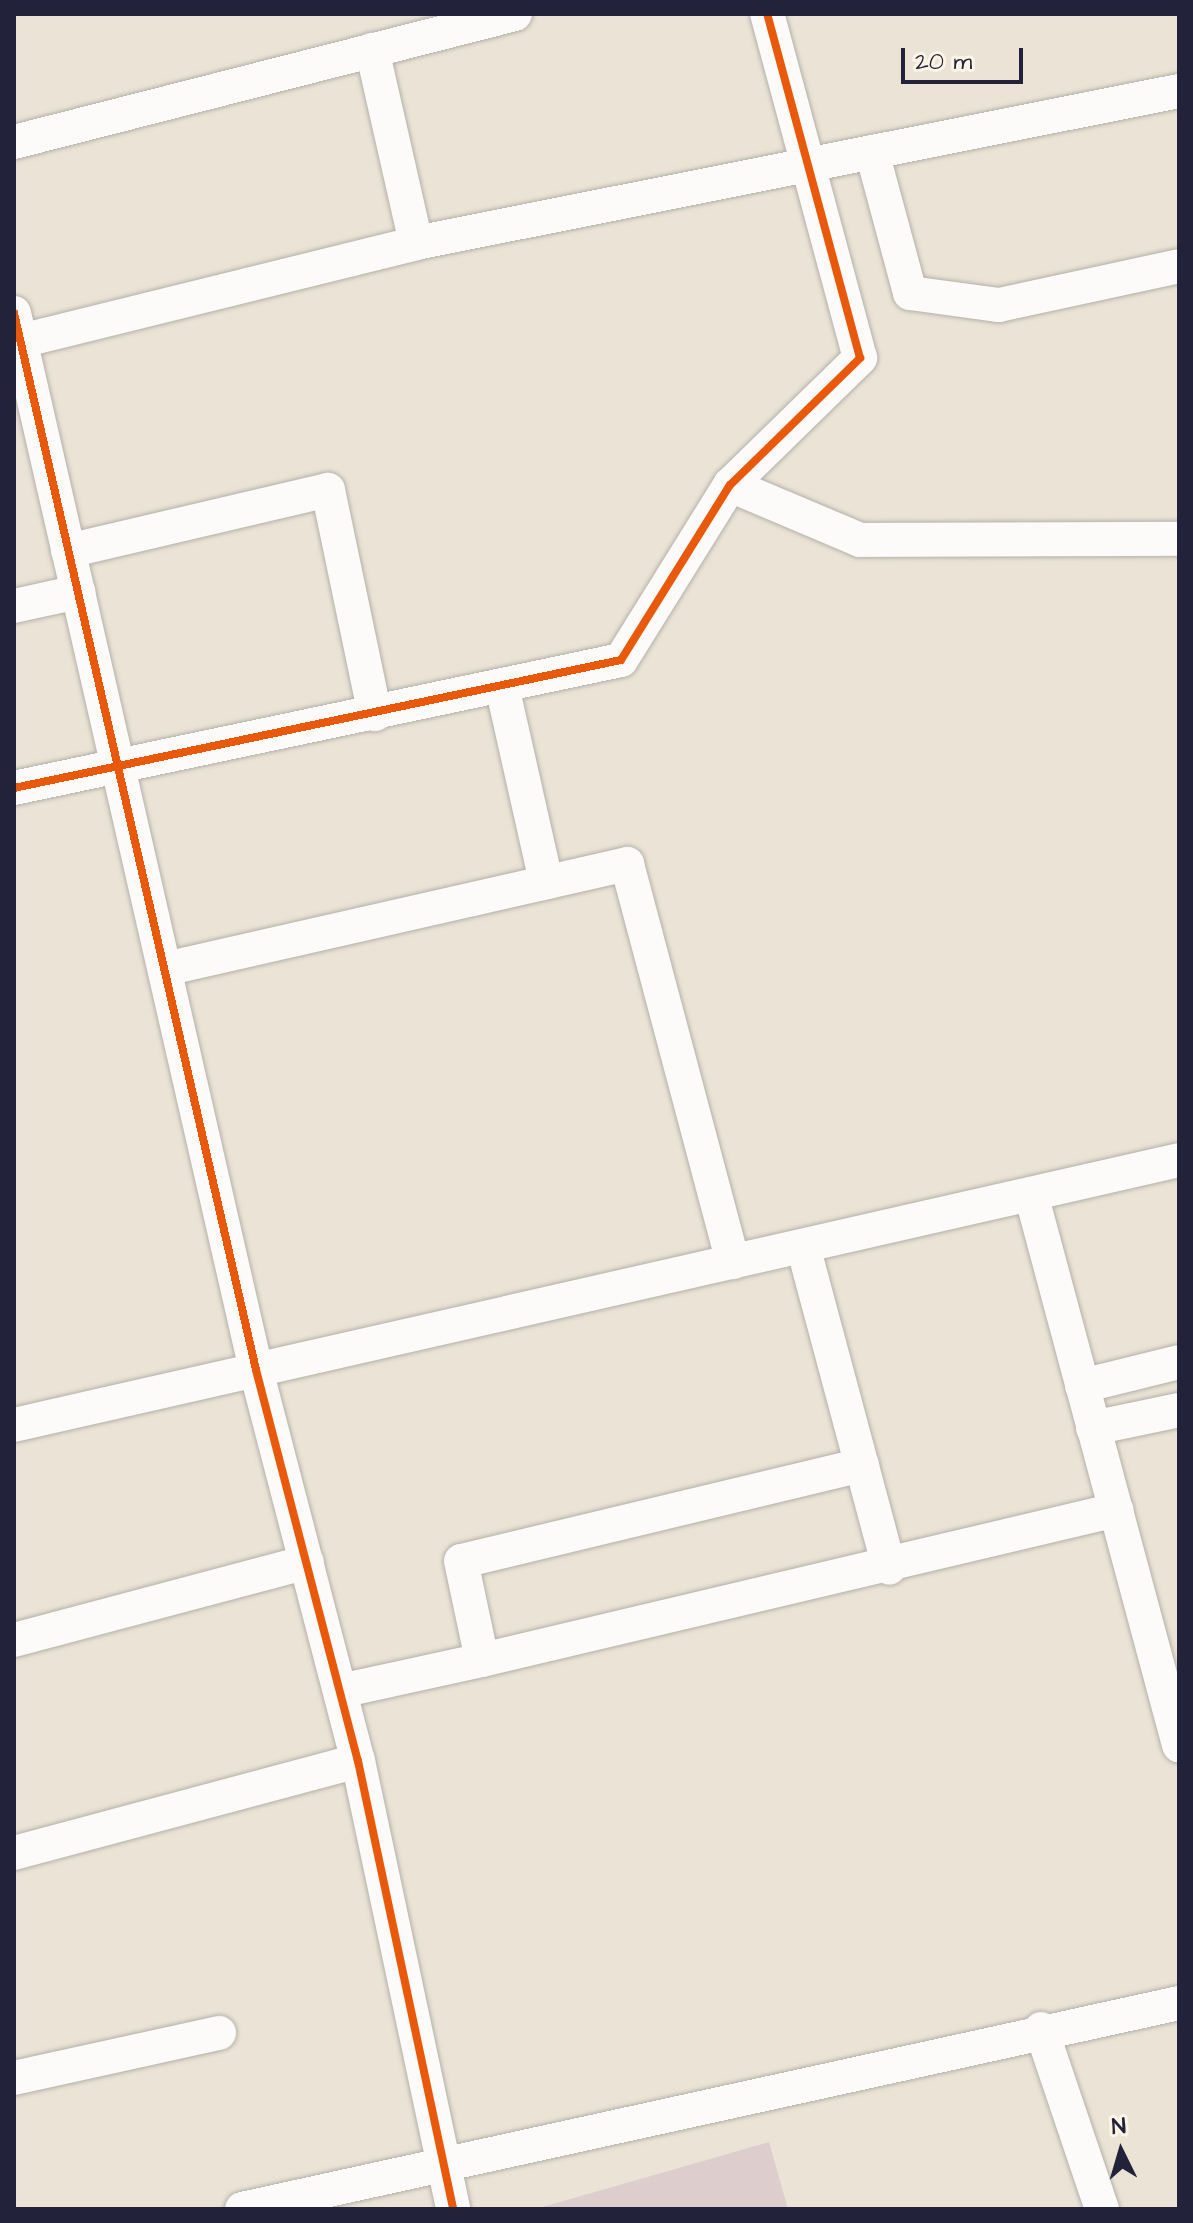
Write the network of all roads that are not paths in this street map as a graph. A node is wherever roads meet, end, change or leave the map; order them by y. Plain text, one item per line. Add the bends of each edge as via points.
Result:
1 (515, 14) edge
2 (767, 14) edge
3 (459, 21) edge
4 (372, 50) junction
5 (1179, 91) edge
6 (14, 142) edge
7 (872, 152) junction
8 (808, 165) junction
9 (416, 243) junction
10 (1179, 266) edge
11 (17, 327) edge
12 (23, 396) edge
13 (730, 485) junction
14 (1179, 539) edge
15 (68, 551) junction
16 (78, 592) junction
17 (14, 606) edge
18 (502, 686) junction
19 (375, 714) junction
20 (119, 768) junction
21 (14, 788) edge
22 (546, 882) junction
23 (165, 969) junction
24 (1179, 1160) edge
25 (1031, 1194) junction
26 (803, 1246) junction
27 (733, 1262) junction
28 (1179, 1362) edge
29 (256, 1370) junction
30 (1082, 1386) junction
31 (1179, 1410) edge
32 (14, 1425) edge
33 (1093, 1428) junction
34 (862, 1465) junction
35 (1116, 1510) junction
36 (307, 1562) junction
37 (889, 1568) junction
38 (14, 1640) edge
39 (482, 1660) junction
40 (340, 1691) junction
41 (1179, 1745) edge
42 (358, 1761) junction
43 (14, 1853) edge
44 (1179, 2003) edge
45 (1041, 2029) junction
46 (219, 2033) dead end
47 (14, 2078) edge
48 (439, 2160) junction
49 (242, 2209) edge
50 (453, 2209) edge
51 (1102, 2209) edge

1 - 3 street
2 - 8 street
3 - 4 street
4 - 6 street
4 - 9 street
5 - 7 street
7 - 8 street
7 - 10 street via 910,293 999,305
8 - 9 street
8 - 13 street via 860,358
9 - 11 street
11 - 12 street
12 - 15 street
13 - 14 street via 860,540
13 - 18 street via 621,660
15 - 16 street
15 - 19 street via 328,490
16 - 17 street
16 - 20 street
18 - 19 street
18 - 22 street
19 - 20 street
20 - 21 street
20 - 23 street
22 - 23 street
22 - 27 street via 627,864
23 - 29 street
24 - 25 street
25 - 26 street
25 - 30 street
26 - 27 street
26 - 34 street
27 - 29 street
28 - 30 street
29 - 32 street
29 - 36 street
30 - 33 street
31 - 33 street
33 - 35 street
34 - 37 street
34 - 39 street via 461,1561
35 - 37 street
35 - 41 street
36 - 38 street
36 - 40 street
37 - 39 street
39 - 40 street
40 - 42 street
42 - 43 street
42 - 48 street
44 - 45 street
45 - 48 street
45 - 51 street
46 - 47 street
48 - 49 street
48 - 50 street

